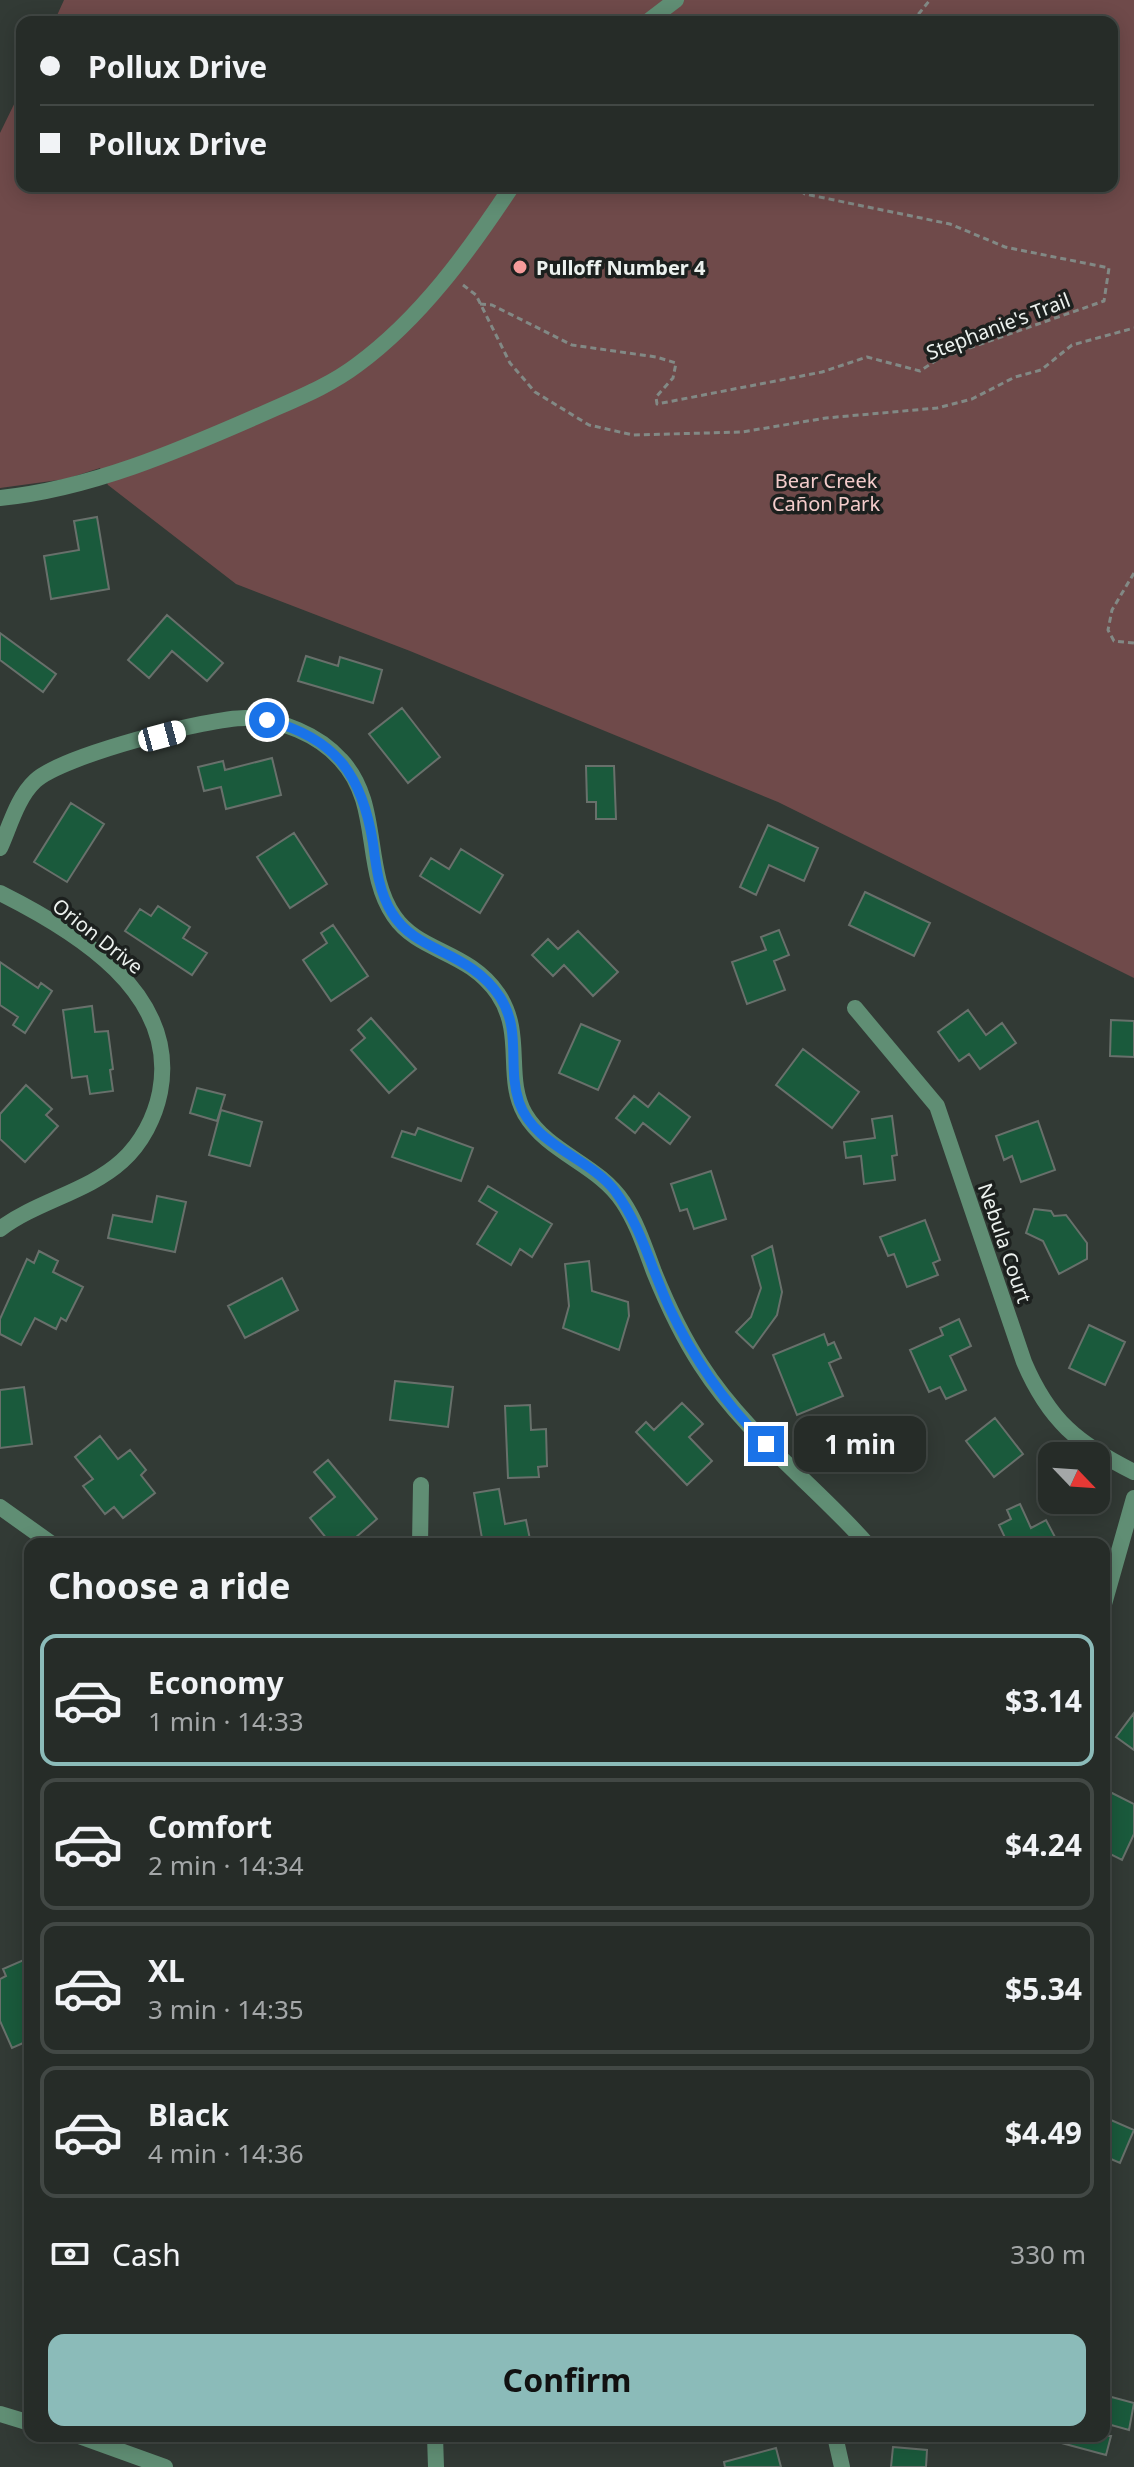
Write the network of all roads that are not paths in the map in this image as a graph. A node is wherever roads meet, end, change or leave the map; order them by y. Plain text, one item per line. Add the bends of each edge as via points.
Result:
1 (676, 0) edge
2 (655, 16) edge
3 (508, 192) edge
4 (0, 498) edge
5 (0, 848) edge
6 (0, 893) edge
7 (855, 1008) dead end
8 (0, 1229) edge
9 (1134, 1472) edge
10 (421, 1485) dead end
11 (1134, 1498) edge
12 (0, 1507) edge
13 (44, 1538) edge
14 (420, 1538) edge
15 (861, 1538) edge
16 (1110, 1583) edge
17 (0, 2414) edge
18 (24, 2421) edge
19 (96, 2442) edge
20 (435, 2442) edge
21 (836, 2442) edge
22 (165, 2467) edge
23 (436, 2467) edge
24 (842, 2467) edge

1 - 2 street
3 - 4 street via 449,274 386,340 334,380 214,435 98,478
5 - 15 street via 26,791 51,768 220,720 267,720 302,732 341,759 365,801 379,879 391,911 411,934 478,971 501,999 514,1029 519,1102 526,1116 610,1184 632,1217 668,1306 716,1388 747,1426
6 - 8 street, Orion Drive via 55,924 123,976 138,993 158,1035 163,1075 150,1123 123,1160
7 - 9 street, Nebula Court via 937,1106 1041,1398 1070,1434
10 - 14 street
11 - 16 street
12 - 13 street
17 - 18 street
19 - 22 street
20 - 23 street
21 - 24 street

